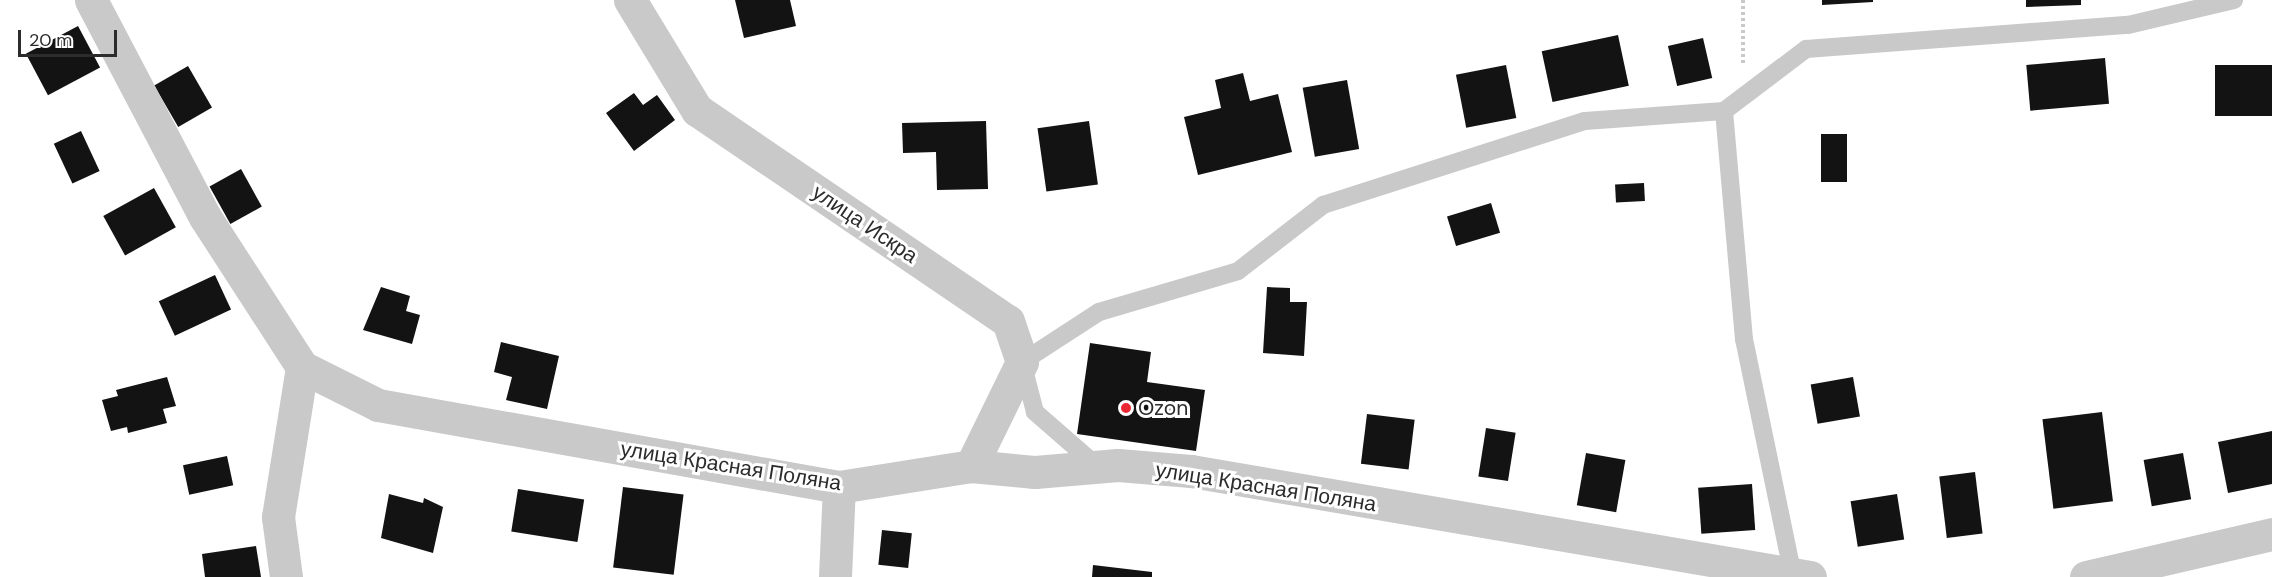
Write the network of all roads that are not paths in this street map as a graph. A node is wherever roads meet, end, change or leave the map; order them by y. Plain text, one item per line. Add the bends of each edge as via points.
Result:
1 (91, 0) edge
2 (630, 0) edge
3 (2234, 0) edge
4 (1724, 111) junction
5 (1022, 362) junction
6 (302, 367) junction
7 (971, 466) junction
8 (1098, 467) junction
9 (839, 487) junction
10 (2272, 534) edge
11 (1802, 576) edge
12 (2098, 576) edge
13 (286, 577) edge
14 (836, 577) edge

1 - 6 street via 205,217
2 - 5 street, улица Искра via 697,110 1008,321
3 - 4 lane via 2128,25 1806,49
4 - 5 lane via 1585,121 1323,205 1238,271 1099,312
4 - 11 lane via 1744,339
5 - 7 street
5 - 8 lane via 1035,412
6 - 9 street, улица Красная Поляна via 378,405
6 - 13 street via 278,517
7 - 8 street, улица Красная Поляна via 1035,472
7 - 9 street, улица Красная Поляна
8 - 11 street, улица Красная Поляна via 1191,471
9 - 14 street
10 - 12 street

